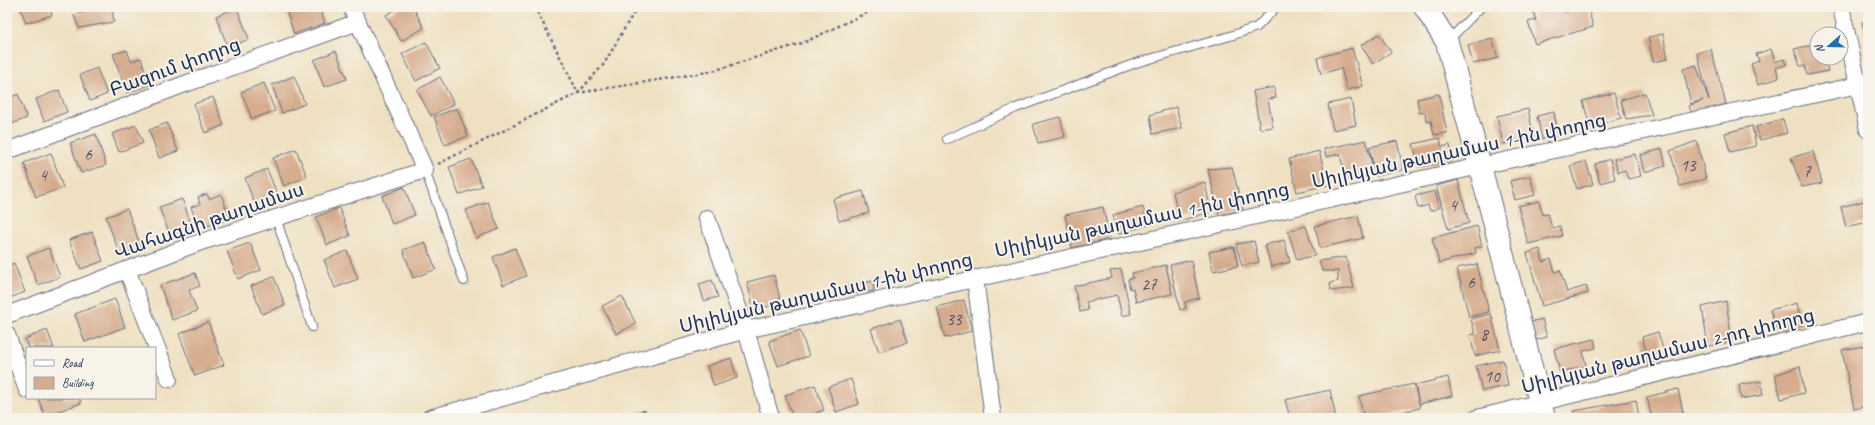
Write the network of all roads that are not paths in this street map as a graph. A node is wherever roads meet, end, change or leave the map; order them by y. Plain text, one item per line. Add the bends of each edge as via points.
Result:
1 (351, 7) edge
2 (1276, 7) edge
3 (1425, 7) edge
4 (1481, 7) edge
5 (1841, 7) edge
6 (358, 22) junction
7 (1447, 42) junction
8 (1862, 84) edge
9 (1868, 130) edge
10 (946, 139) dead end
11 (7, 151) edge
12 (1480, 166) junction
13 (425, 170) junction
14 (276, 218) junction
15 (707, 218) dead end
16 (127, 270) junction
17 (975, 278) junction
18 (464, 281) dead end
19 (7, 315) edge
20 (1868, 322) edge
21 (312, 327) dead end
22 (746, 330) junction
23 (7, 335) edge
24 (156, 347) edge
25 (156, 347) edge
26 (168, 379) dead end
27 (26, 387) edge
28 (1542, 411) edge
29 (430, 418) edge
30 (771, 418) edge
31 (994, 418) edge
32 (1476, 418) edge

1 - 6 street
2 - 10 lane via 1257,27 1136,63 1016,108
3 - 7 main road
4 - 7 lane
5 - 8 street
6 - 11 street, Բազում փողոց
6 - 13 street
7 - 12 main road
8 - 9 street
8 - 12 street, Սիլիկյան թաղամաս 1-ին փողոց
12 - 17 street, Սիլիկյան թաղամաս 1-ին փողոց
12 - 28 main road
13 - 14 street, Վահագնի թաղամաս
13 - 18 lane
14 - 16 street, Վահագնի թաղամաս via 198,243
14 - 21 lane
15 - 22 street
16 - 19 street, Վահագնի թաղամաս
16 - 24 street
17 - 22 street, Սիլիկյան թաղամաս 1-ին փողոց
17 - 31 street
20 - 28 street, Սիլիկյան թաղամաս 2-րդ փողոց
22 - 29 street, Սիլիկյան թաղամաս 1-ին փողոց
22 - 30 street
23 - 27 street
25 - 26 street
28 - 32 street, Սիլիկյան թաղամաս 2-րդ փողոց

